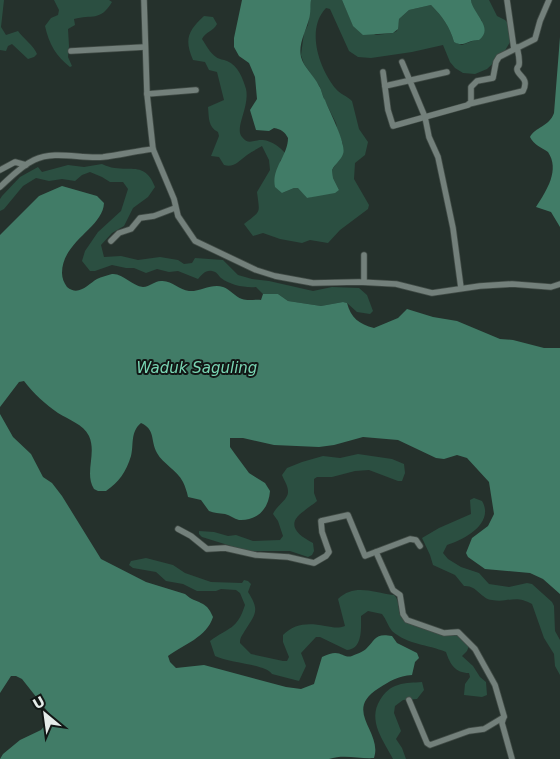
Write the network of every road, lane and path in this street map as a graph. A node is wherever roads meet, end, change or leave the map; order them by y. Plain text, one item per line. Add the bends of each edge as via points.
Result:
1 (144, 0) edge
2 (507, 0) edge
3 (549, 0) edge
4 (146, 48) junction
5 (516, 48) junction
6 (71, 50) dead end
7 (402, 62) dead end
8 (383, 72) dead end
9 (447, 72) dead end
10 (409, 80) junction
11 (385, 86) junction
12 (196, 90) dead end
13 (147, 94) junction
14 (469, 104) junction
15 (426, 117) junction
16 (153, 148) junction
17 (26, 165) junction
18 (0, 170) edge
19 (0, 187) edge
20 (175, 208) junction
21 (111, 241) dead end
22 (364, 255) dead end
23 (364, 282) junction
24 (560, 284) edge
25 (461, 288) junction
26 (178, 529) dead end
27 (420, 546) dead end
28 (376, 552) junction
29 (409, 700) dead end
30 (505, 717) junction
31 (512, 759) edge

1 - 4 street
2 - 5 street
3 - 5 street via 535,38
4 - 6 street
4 - 13 street
5 - 14 street via 503,54 496,62 493,78 477,81 470,87
5 - 14 street via 518,72 524,77 523,91
7 - 10 street
8 - 11 street
9 - 10 street
10 - 11 street
10 - 15 street
11 - 15 street via 394,126
12 - 13 street
13 - 16 street
14 - 15 street
15 - 25 street via 453,228
16 - 17 street via 103,157 64,155 37,159
16 - 20 street
17 - 18 street via 15,162
17 - 19 street
20 - 21 street via 140,218 131,229 119,233
20 - 23 street via 196,241 256,270 312,283
22 - 23 street
23 - 25 street via 404,285 432,293
24 - 25 street via 551,287 512,284
26 - 28 street via 207,548 314,563 328,552 321,521 348,515 365,556
27 - 28 street via 416,540 410,539
28 - 30 street via 393,590 400,595 407,620 444,632 458,632 475,649 495,684
29 - 30 street via 430,745 484,729
30 - 31 street via 502,722

